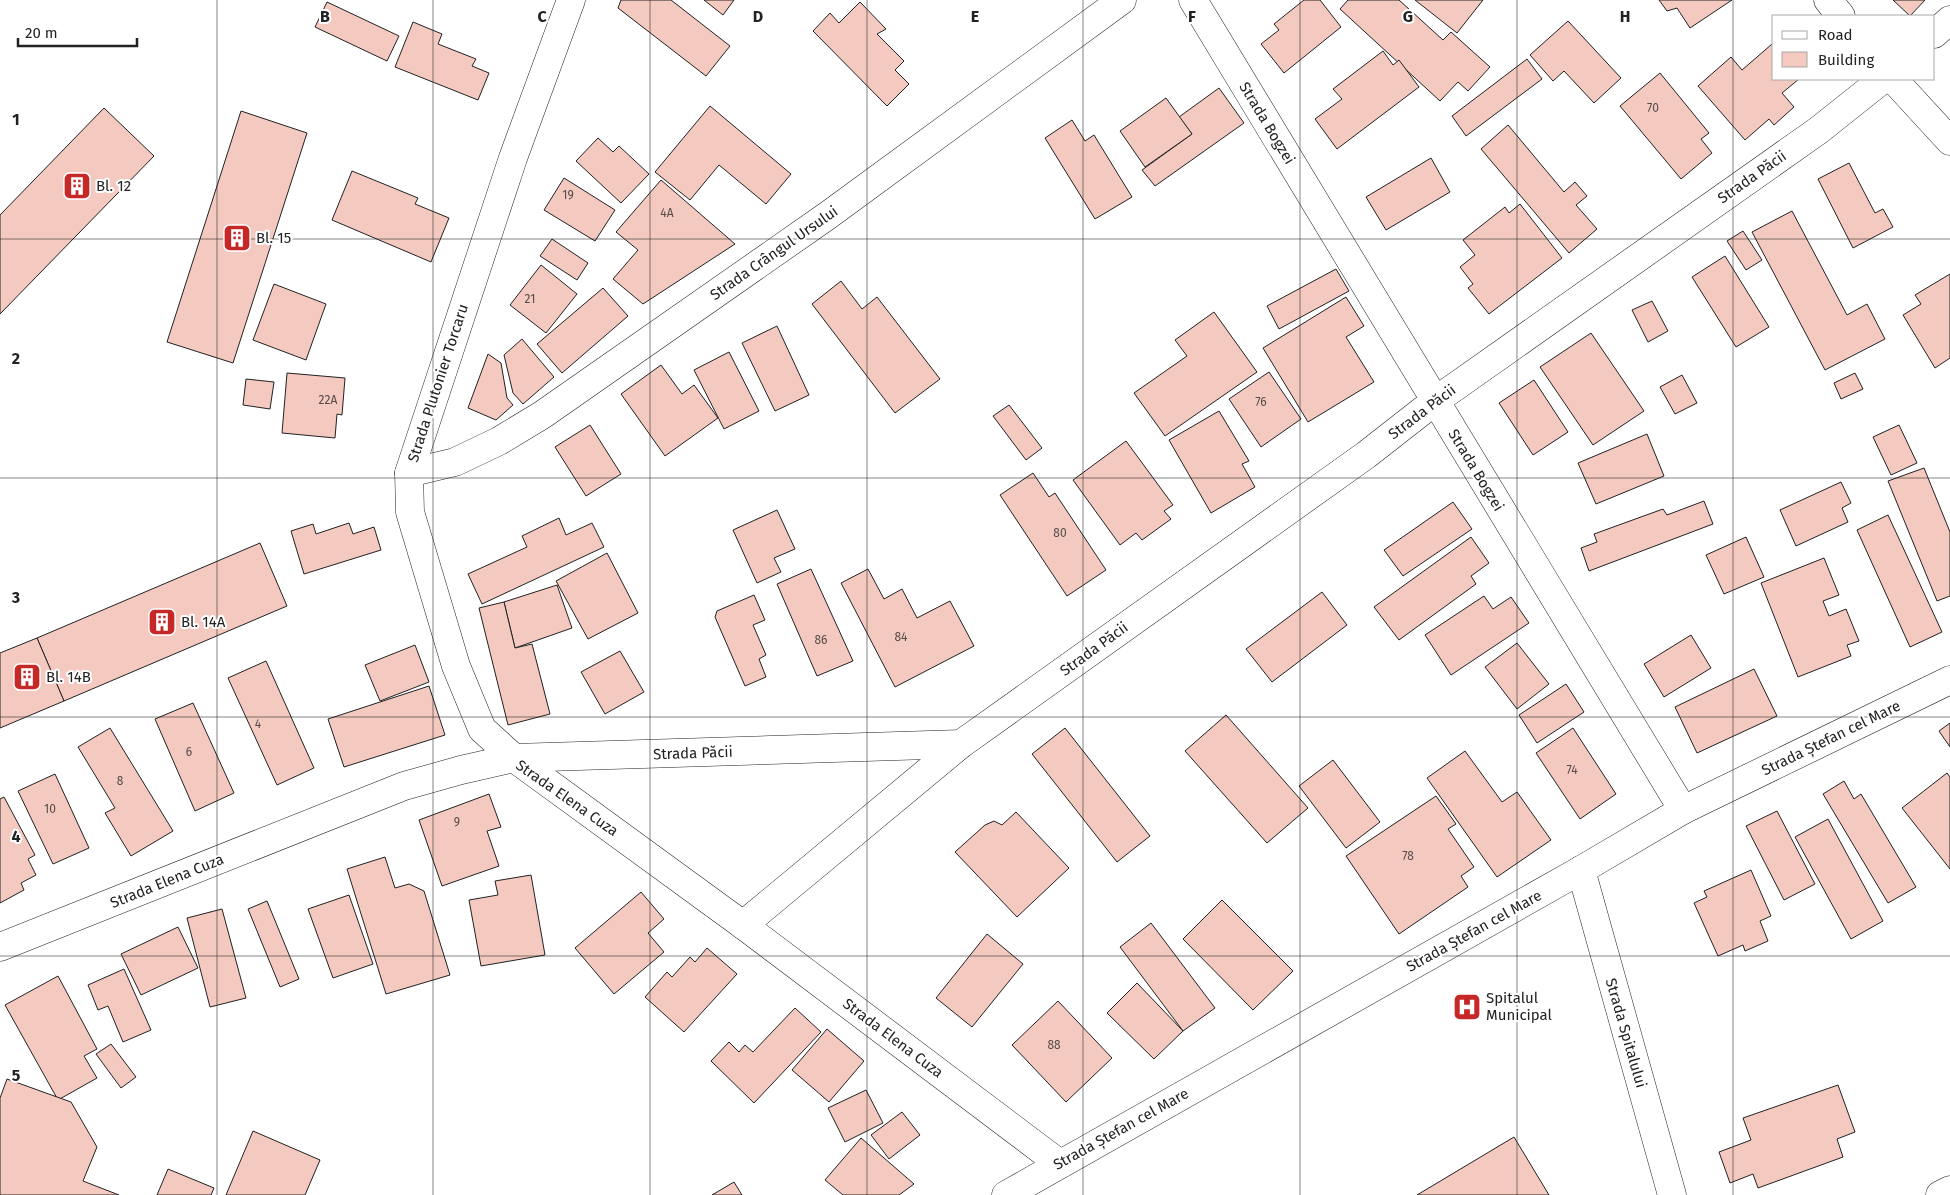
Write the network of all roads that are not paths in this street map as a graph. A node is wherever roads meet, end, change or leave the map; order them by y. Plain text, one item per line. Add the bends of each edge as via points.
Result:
1 (571, 0) edge
2 (1122, 0) edge
3 (1193, 0) edge
4 (1828, 0) edge
5 (1840, 15) edge
6 (1950, 20) edge
7 (1935, 33) edge
8 (1882, 80) edge
9 (1894, 80) edge
10 (1950, 141) edge
11 (1435, 401) junction
12 (409, 473) junction
13 (1950, 680) edge
14 (962, 744) junction
15 (514, 758) junction
16 (1683, 810) junction
17 (1581, 870) junction
18 (742, 925) junction
19 (0, 947) edge
20 (1060, 1164) junction
21 (1950, 1190) edge
22 (1006, 1195) edge
23 (1672, 1195) edge
24 (1940, 1195) edge

1 - 12 street, Strada Plutonier Torcaru via 513,158
2 - 12 street, Strada Crângul Ursului via 827,216 542,415 455,462
3 - 11 street, Strada Bogzei
4 - 5 street
6 - 7 street
8 - 11 street, Strada Păcii via 1819,130
9 - 10 street
11 - 14 street, Strada Păcii via 1366,455
11 - 16 street, Strada Bogzei
12 - 15 street, Strada Plutonier Torcaru via 410,512 456,666 482,728
13 - 16 street, Strada Ștefan cel Mare
14 - 15 street, Strada Păcii
14 - 18 street, Strada Păcii
15 - 18 street, Strada Elena Cuza
15 - 19 street, Strada Elena Cuza via 404,786
16 - 17 street, Strada Ștefan cel Mare
17 - 20 street, Strada Ștefan cel Mare
17 - 23 street, Strada Spitalului
18 - 20 street, Strada Elena Cuza
20 - 22 street, Strada Ștefan cel Mare
21 - 24 street

